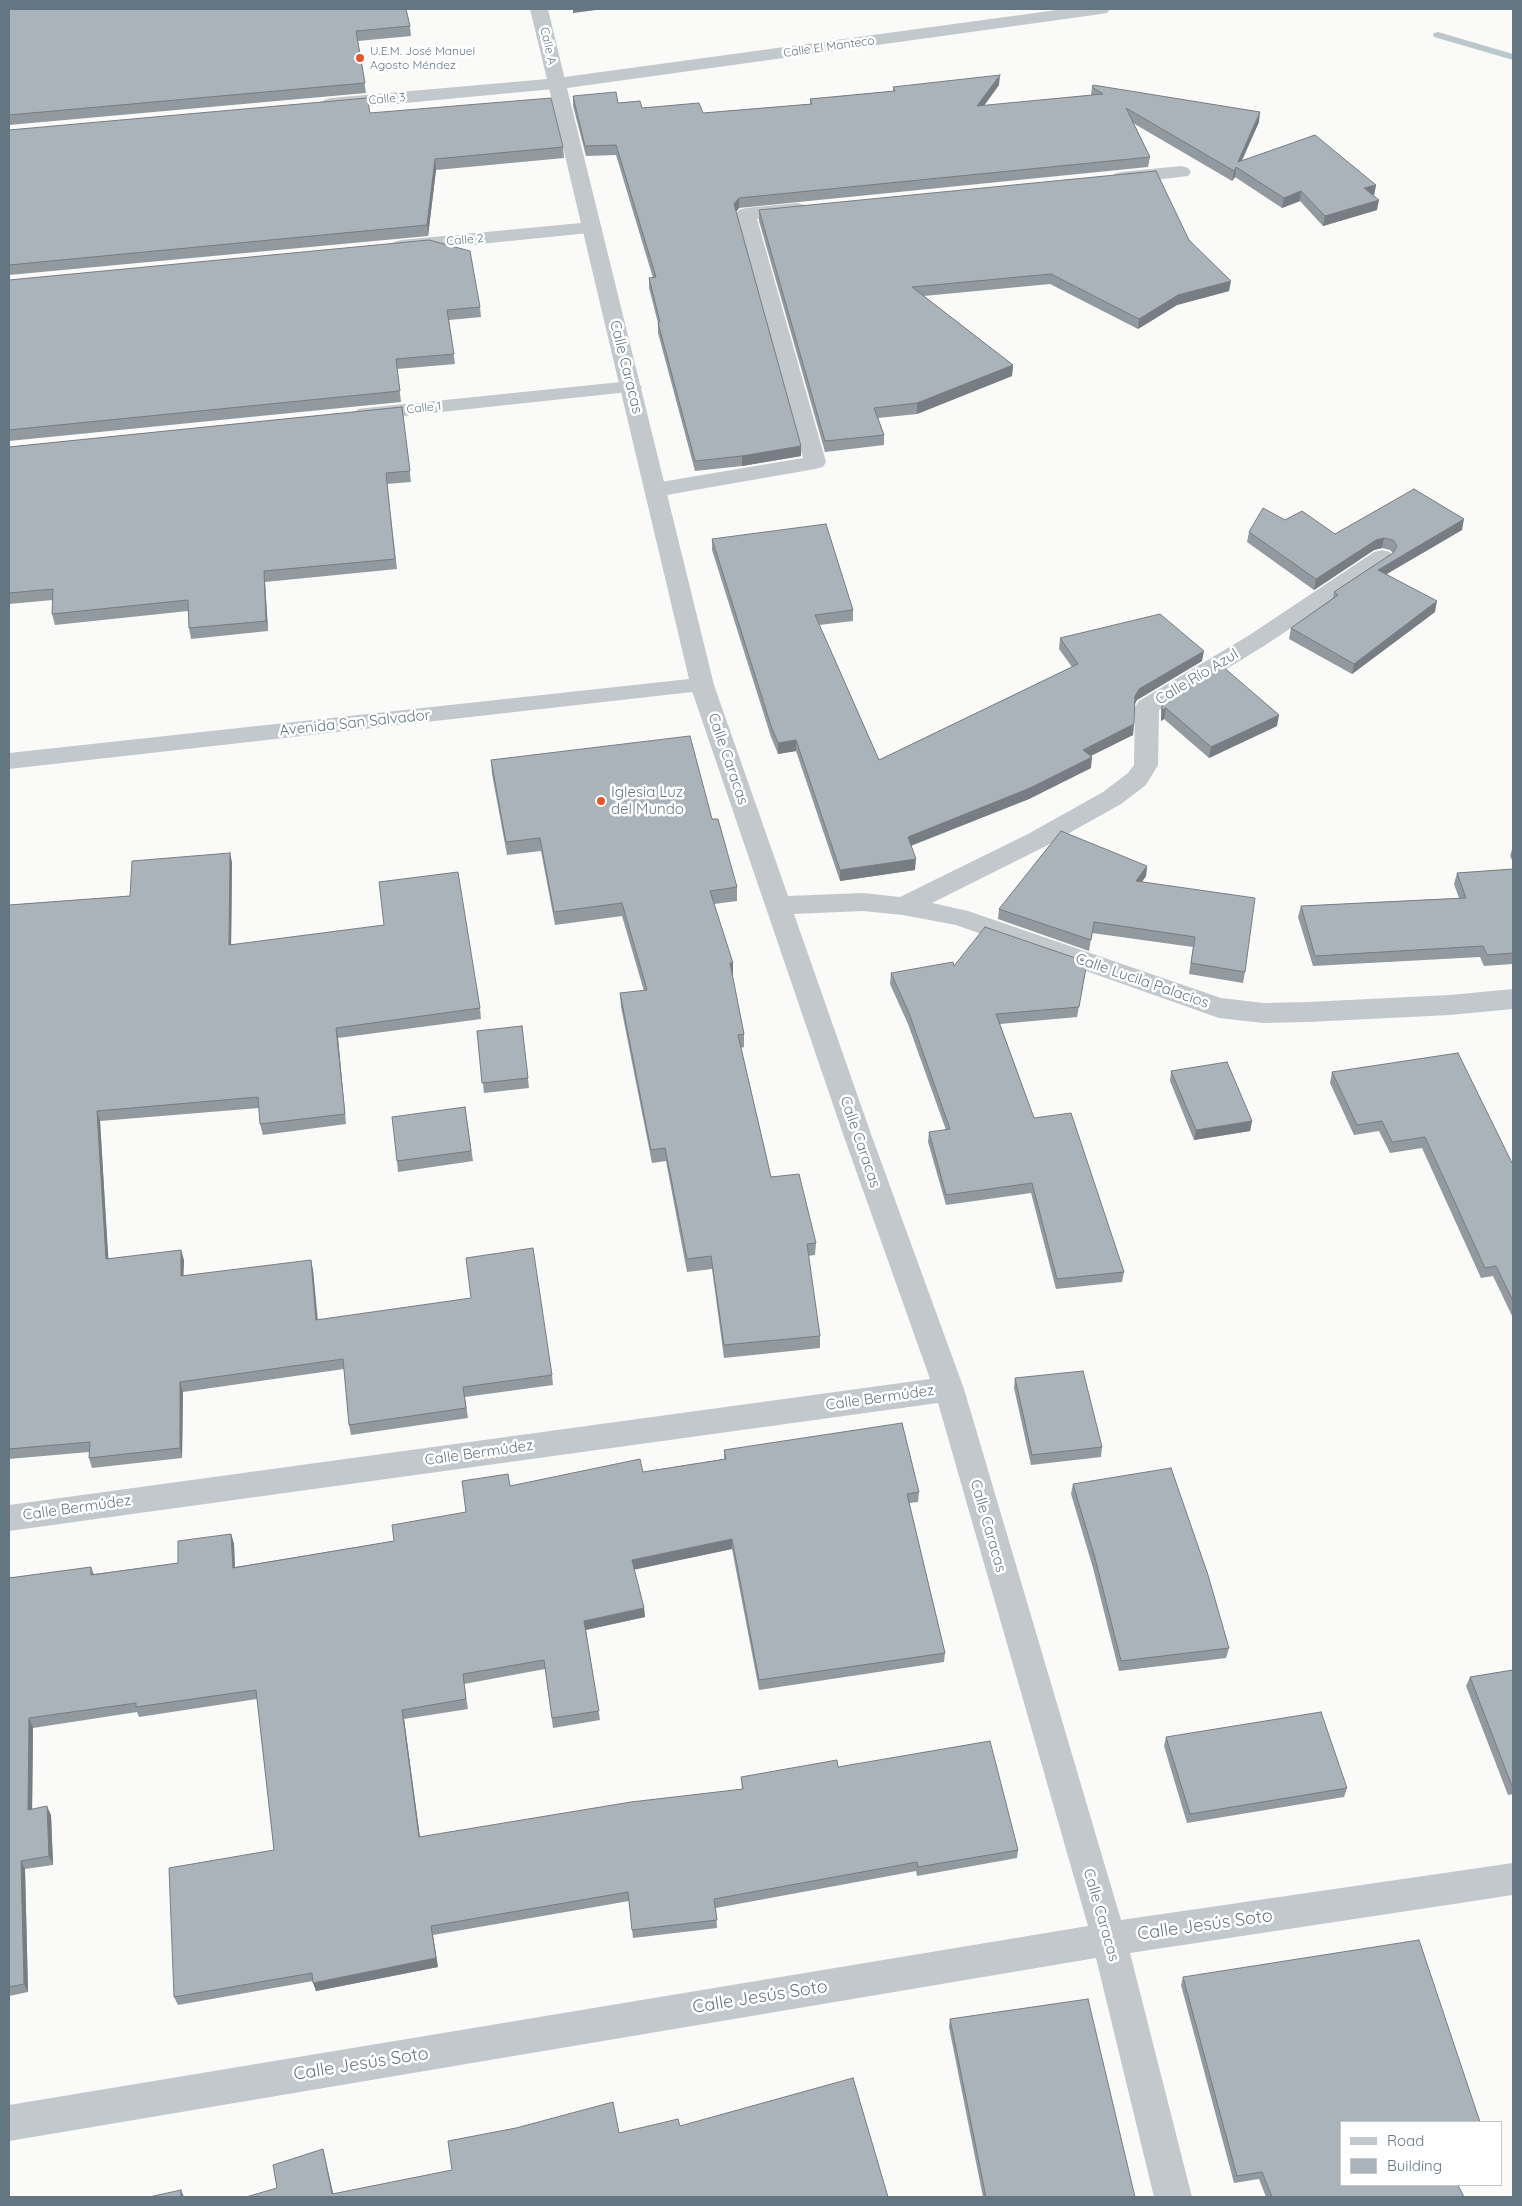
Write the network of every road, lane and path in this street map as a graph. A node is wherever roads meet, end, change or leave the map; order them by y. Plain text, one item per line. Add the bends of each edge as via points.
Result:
1 (539, 9) edge
2 (1101, 9) edge
3 (557, 84) junction
4 (318, 106) edge
5 (1182, 172) dead end
6 (1104, 179) edge
7 (814, 207) edge
8 (592, 228) junction
9 (384, 247) edge
10 (631, 387) junction
11 (344, 416) edge
12 (655, 490) junction
13 (1382, 557) dead end
14 (702, 684) junction
15 (9, 760) edge
16 (778, 905) junction
17 (903, 906) junction
18 (1513, 999) edge
19 (949, 1389) junction
20 (9, 1518) edge
21 (1513, 1879) edge
22 (1108, 1939) junction
23 (9, 2123) edge
24 (1173, 2197) edge

1 - 3 street, Calle A
2 - 3 street, Calle El Manteco
3 - 4 street, Calle 3
3 - 8 street, Calle Caracas
5 - 6 street
7 - 12 street via 746,214 815,462
8 - 9 street, Calle 2
8 - 10 street, Calle Caracas
10 - 11 street, Calle 1
10 - 12 street, Calle Caracas
12 - 14 street, Calle Caracas
13 - 17 street, Calle Río Azul via 1256,641 1147,707 1146,765 1137,779 1112,798 1037,840
14 - 15 street, Avenida San Salvador
14 - 16 street, Calle Caracas
16 - 17 street, Calle Lucila Palacios via 863,902
16 - 19 street, Calle Caracas
17 - 18 street, Calle Lucila Palacios via 959,917 1219,1008 1308,1012
19 - 20 street, Calle Bermúdez
19 - 22 street, Calle Caracas
21 - 22 street, Calle Jesús Soto
22 - 23 street, Calle Jesús Soto
22 - 24 street, Calle Caracas

